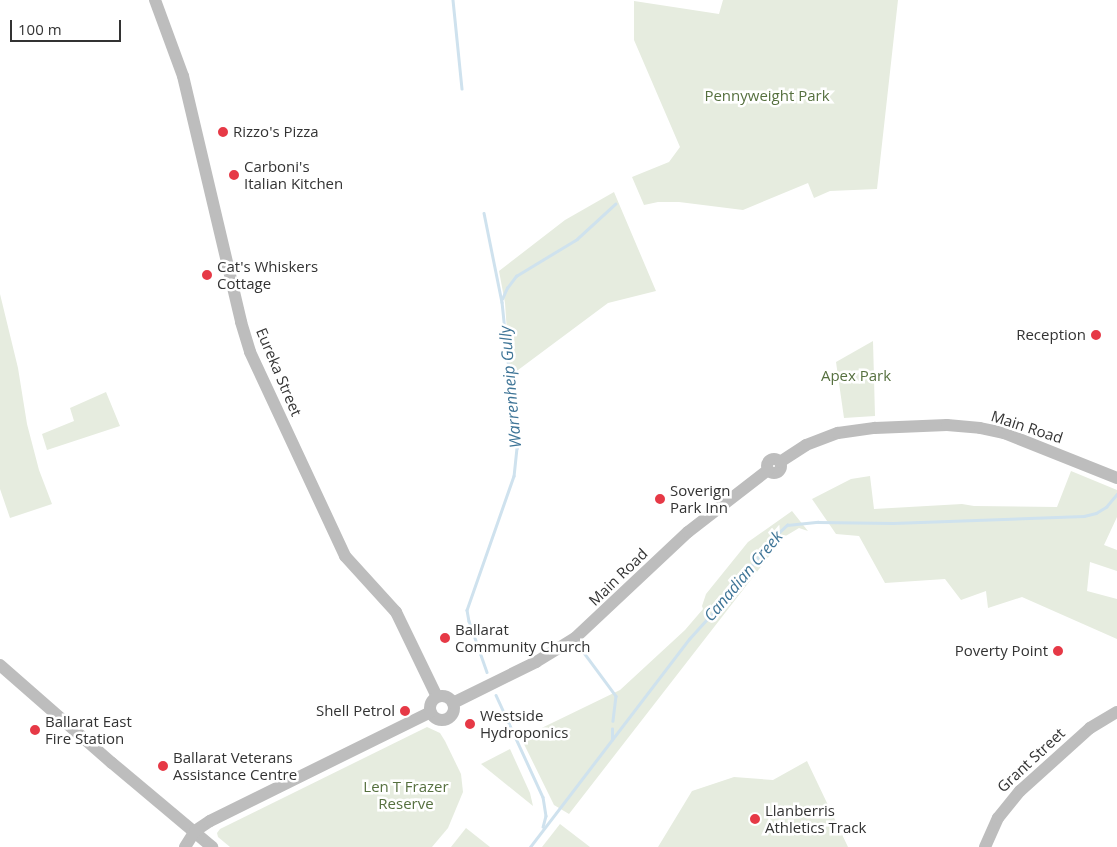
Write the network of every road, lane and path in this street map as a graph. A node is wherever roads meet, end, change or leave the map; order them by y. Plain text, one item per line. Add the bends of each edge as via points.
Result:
1 (155, 0) edge
2 (1117, 478) edge
3 (0, 665) edge
4 (437, 697) junction
5 (453, 703) junction
6 (431, 712) junction
7 (1117, 712) edge
8 (194, 832) junction
9 (185, 847) edge
10 (212, 847) edge
11 (985, 847) edge

1 - 4 main road, Eureka Street via 183,76 250,352 345,556 400,618
2 - 5 main road, Main Road via 1014,436 991,430 955,426 838,432 806,445 780,462 770,460 768,470 698,523 564,646
3 - 8 main road
4 - 5 main road via 447,697
4 - 6 main road via 431,704
5 - 6 main road via 452,713 446,719 438,719
6 - 8 main road via 220,816
7 - 11 main road, Grant Street via 1090,728 1020,791 998,818
8 - 9 main road
8 - 10 main road

